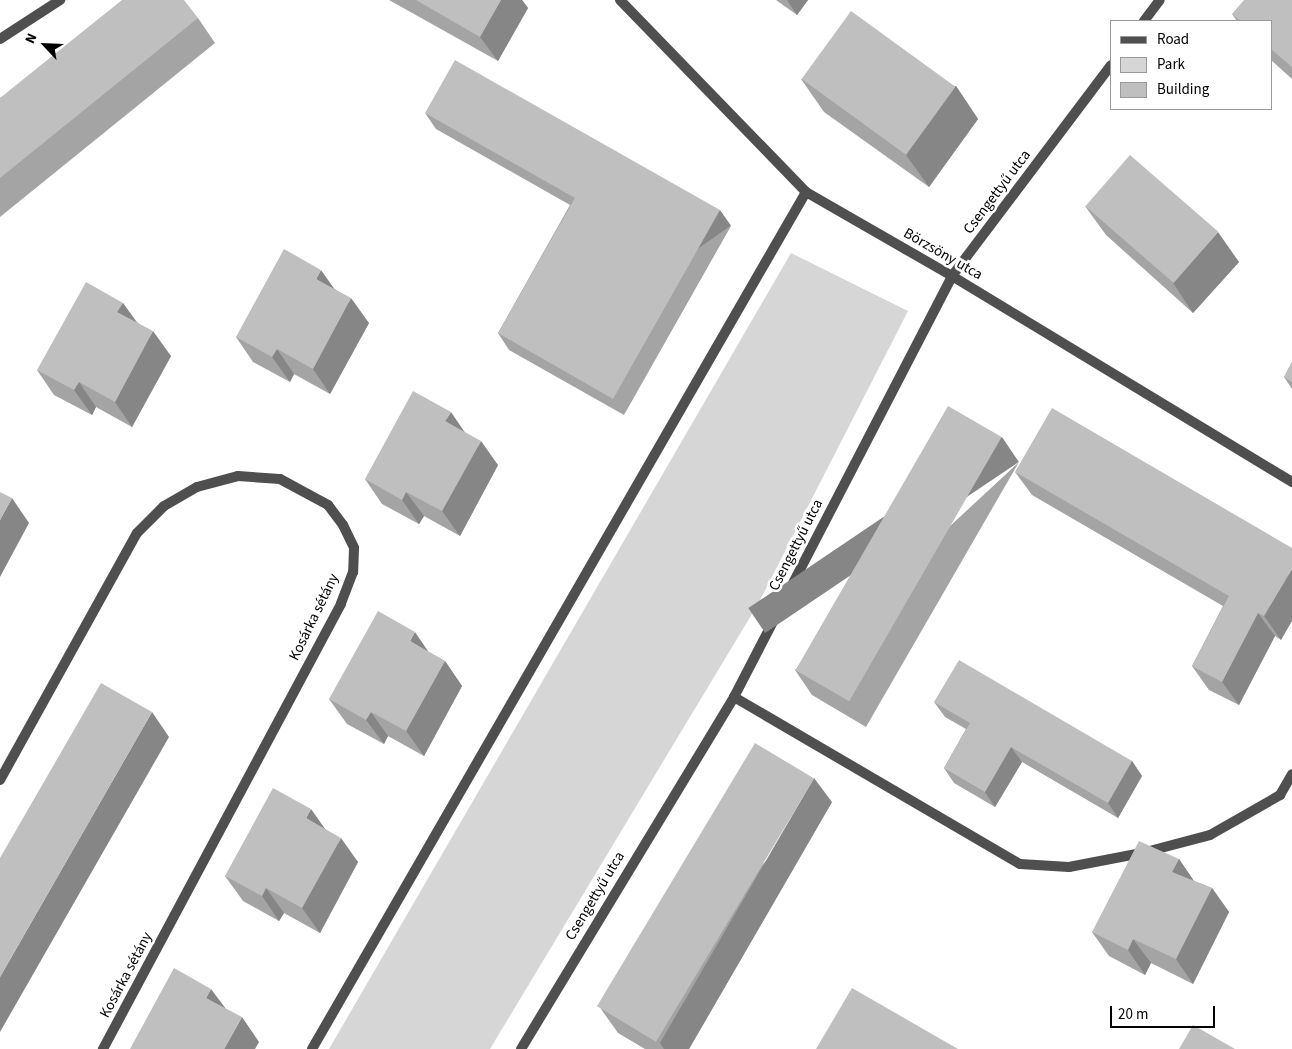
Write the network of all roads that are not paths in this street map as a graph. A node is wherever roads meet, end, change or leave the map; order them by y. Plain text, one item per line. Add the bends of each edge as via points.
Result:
1 (60, 0) edge
2 (620, 0) edge
3 (1160, 0) edge
4 (1145, 20) edge
5 (0, 39) edge
6 (1110, 66) edge
7 (806, 192) junction
8 (952, 276) junction
9 (1292, 482) edge
10 (734, 697) junction
11 (1292, 774) edge
12 (0, 780) edge
13 (103, 1049) edge
14 (312, 1049) edge
15 (521, 1049) edge

1 - 5 street
2 - 7 street, Börzsöny utca
3 - 4 street
6 - 8 street, Csengettyű utca
7 - 8 street, Börzsöny utca
7 - 14 street
8 - 9 street, Börzsöny utca
8 - 10 street, Csengettyű utca
10 - 11 street via 1020,864 1069,867 1142,854 1210,835 1280,795
10 - 15 street, Csengettyű utca
12 - 13 street, Kosárka sétány via 137,533 164,506 197,487 238,476 280,479 328,505 344,525 354,548 353,572 341,604

